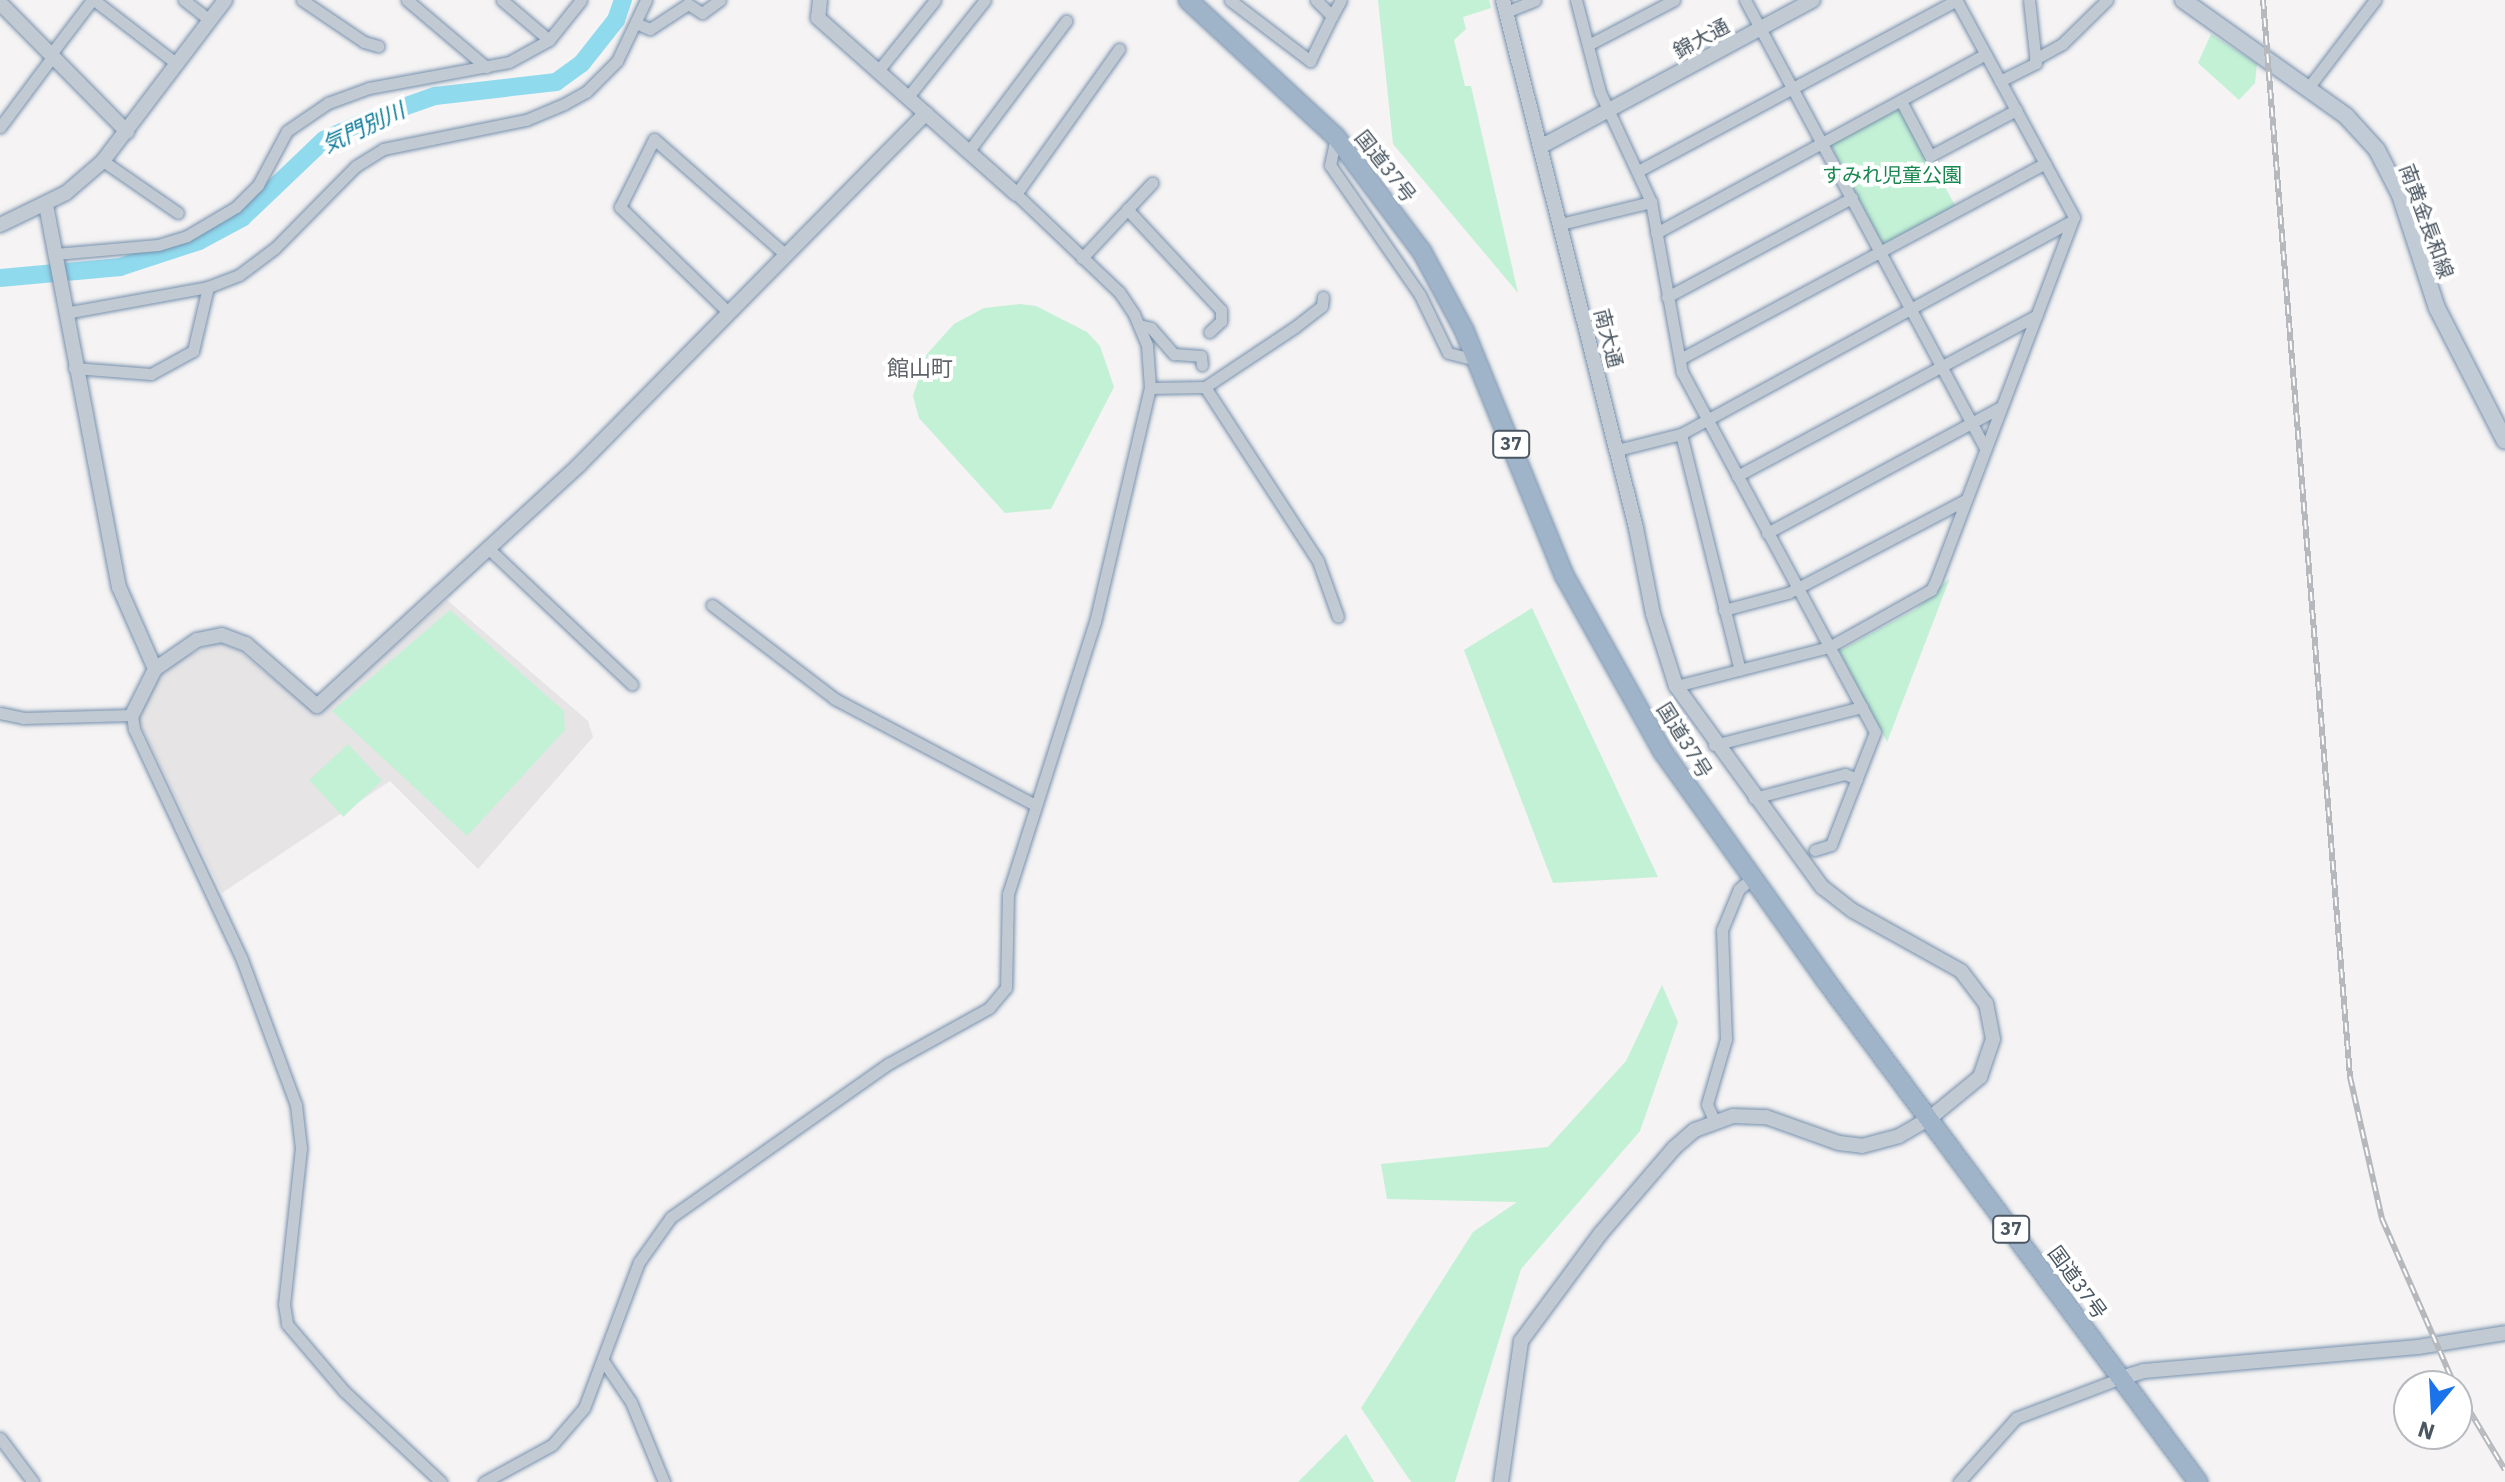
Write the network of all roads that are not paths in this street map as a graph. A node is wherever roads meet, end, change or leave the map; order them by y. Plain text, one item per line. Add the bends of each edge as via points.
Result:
1 (93, 0) edge
2 (184, 0) edge
3 (225, 0) edge
4 (302, 0) edge
5 (407, 0) edge
6 (502, 0) edge
7 (581, 0) edge
8 (646, 0) edge
9 (720, 0) edge
10 (820, 0) edge
11 (935, 0) edge
12 (985, 0) edge
13 (1188, 0) edge
14 (1230, 0) edge
15 (1316, 0) edge
16 (1341, 0) edge
17 (1535, 0) edge
18 (1576, 0) edge
19 (1674, 0) edge
20 (1745, 0) edge
21 (1813, 0) edge
22 (1956, 0) edge
23 (2029, 0) edge
24 (2107, 0) edge
25 (2183, 0) edge
26 (2375, 0) edge
27 (1504, 6) edge
28 (2, 8) edge
29 (1332, 16) junction
30 (210, 20) junction
31 (1066, 21) dead end
32 (638, 24) junction
33 (1761, 28) junction
34 (549, 40) junction
35 (1588, 45) junction
36 (378, 46) dead end
37 (1119, 49) dead end
38 (1986, 54) junction
39 (52, 55) junction
40 (2035, 59) junction
41 (177, 64) junction
42 (486, 67) junction
43 (877, 72) junction
44 (2000, 81) junction
45 (2308, 88) junction
46 (1793, 89) junction
47 (907, 98) junction
48 (1901, 101) junction
49 (2016, 110) junction
50 (1608, 111) junction
51 (926, 113) junction
52 (0, 127) edge
53 (127, 132) junction
54 (1336, 137) junction
55 (1822, 142) junction
56 (1540, 147) junction
57 (968, 152) junction
58 (103, 161) junction
59 (2045, 163) junction
60 (1638, 171) junction
61 (1152, 183) dead end
62 (1016, 194) junction
63 (1852, 198) junction
64 (1651, 202) junction
65 (46, 205) junction
66 (1127, 209) junction
67 (178, 213) dead end
68 (2072, 221) junction
69 (1560, 224) junction
70 (0, 225) edge
71 (1656, 233) junction
72 (1881, 251) junction
73 (785, 254) junction
74 (55, 257) junction
75 (1082, 258) junction
76 (208, 287) junction
77 (1323, 297) dead end
78 (1667, 297) junction
79 (1912, 308) junction
80 (64, 311) junction
81 (728, 312) junction
82 (2037, 315) junction
83 (1139, 325) junction
84 (1209, 332) dead end
85 (1680, 359) junction
86 (1476, 360) junction
87 (1943, 364) junction
88 (1202, 365) dead end
89 (74, 368) junction
90 (1205, 387) junction
91 (1150, 388) junction
92 (2001, 407) junction
93 (1707, 419) junction
94 (1973, 421) junction
95 (1681, 434) junction
96 (2505, 441) edge
97 (1985, 448) junction
98 (1617, 450) junction
99 (1737, 476) junction
100 (1965, 500) junction
101 (1767, 533) junction
102 (489, 549) junction
103 (1797, 589) junction
104 (712, 605) dead end
105 (1724, 610) junction
106 (1338, 617) dead end
107 (1829, 647) junction
108 (155, 669) junction
109 (1740, 670) junction
110 (632, 684) dead end
111 (1676, 686) junction
112 (1862, 707) junction
113 (0, 713) edge
114 (132, 715) junction
115 (1714, 745) junction
116 (1857, 779) junction
117 (1754, 798) junction
118 (1035, 805) junction
119 (1815, 850) dead end
120 (1752, 878) junction
121 (1930, 1118) junction
122 (1714, 1120) junction
123 (2505, 1333) edge
124 (604, 1362) junction
125 (2121, 1378) junction
126 (0, 1438) edge
127 (33, 1482) edge
128 (441, 1482) edge
129 (484, 1482) edge
130 (664, 1482) edge
131 (1501, 1482) edge
132 (1959, 1482) edge
133 (2198, 1482) edge

1 - 39 street
1 - 41 street
2 - 30 street
3 - 30 street
4 - 36 street
5 - 42 street
6 - 34 street
7 - 34 street
8 - 32 street
9 - 32 street via 702,13 688,4 650,29
10 - 43 street via 818,18
11 - 43 street
12 - 47 street
13 - 54 highway, 国道37号 / 37
14 - 29 street via 1310,61
15 - 29 street
16 - 29 street
17 - 27 street
18 - 35 street
19 - 35 street
20 - 33 street
21 - 33 street, 錦大通
22 - 38 street
22 - 46 street
23 - 40 street
24 - 40 street via 2062,44
25 - 45 main road, 南黄金長和線
26 - 45 street
27 - 56 street, 南大通
28 - 39 street
30 - 41 street
31 - 57 street
32 - 76 street via 617,61 586,92 526,120 383,149 356,166 275,248 239,275
33 - 46 street
33 - 50 street, 錦大通
34 - 42 street via 519,58
35 - 50 street
37 - 62 street
38 - 44 street
38 - 48 street
39 - 52 street
39 - 53 street
40 - 44 street
41 - 53 street
42 - 74 street via 369,88 328,103 287,131 258,185 236,207 187,236 158,245
43 - 47 street
44 - 49 street
45 - 96 main road, 南黄金長和線 via 2367,138 2393,178 2437,308
46 - 55 street
46 - 60 street
47 - 51 street
48 - 49 street via 1930,156
48 - 55 street
49 - 59 street
50 - 56 street, 錦大通
50 - 60 street
51 - 57 street
51 - 73 street
53 - 58 street
54 - 86 highway, 国道37号 / 37 via 1422,252
54 - 86 street via 1330,165 1420,295 1448,353
55 - 63 street
55 - 71 street
56 - 69 street, 南大通
57 - 62 street
58 - 65 street
58 - 67 street
59 - 68 street
59 - 72 street
60 - 64 street
61 - 66 street
62 - 75 street
63 - 72 street
63 - 78 street
64 - 69 street
64 - 71 street
65 - 70 street
65 - 74 street
66 - 75 street
66 - 84 street via 1221,310 1221,321
68 - 79 street
68 - 82 street
69 - 98 street, 南大通
71 - 78 street
72 - 79 street
72 - 85 street
73 - 81 street
73 - 81 street via 654,139 620,207
74 - 80 street
75 - 83 street via 1119,292
76 - 80 street
76 - 89 street via 193,351 151,374
77 - 90 street via 1322,306 1295,327
78 - 85 street
79 - 87 street
79 - 93 street
80 - 89 street
81 - 102 street
82 - 87 street
82 - 92 street
83 - 88 street via 1151,328 1174,354 1201,356
83 - 91 street via 1147,345
85 - 93 street
86 - 120 highway, 国道37号 / 37 via 1564,575 1663,752
87 - 94 street
87 - 99 street
89 - 108 street via 119,587
90 - 91 street
90 - 106 street via 1318,561
91 - 118 street via 1095,622
92 - 94 street
92 - 97 street
93 - 95 street
93 - 99 street
94 - 97 street
94 - 101 street
95 - 98 street
95 - 105 street
97 - 100 street
98 - 111 street, 南大通 via 1653,614
99 - 101 street
100 - 103 street
100 - 107 street via 1931,590
101 - 103 street
102 - 108 street via 317,706 246,644 222,635 197,640
102 - 110 street
103 - 105 street
103 - 107 street
104 - 118 street via 835,699
105 - 109 street
107 - 109 street
107 - 112 street
108 - 114 street
109 - 111 street
111 - 115 street, 南大通
112 - 115 street
112 - 116 street via 1875,732
113 - 114 street via 23,718
114 - 128 street via 241,957 296,1105 301,1148 284,1304 287,1324 344,1391
115 - 117 street, 南大通
116 - 117 street via 1845,774
116 - 119 street via 1831,845
117 - 121 street, 南大通 via 1822,887 1853,911 1961,971 1986,1004 1993,1039 1989,1060 1980,1077
118 - 124 street via 1008,894 1010,976 998,999 888,1064 671,1217 639,1262
120 - 121 highway, 国道37号 / 37
120 - 122 street via 1732,900 1722,930 1726,1039 1707,1104
121 - 122 street, 南大通 via 1899,1136 1862,1146 1766,1117
121 - 125 highway, 国道37号 / 37
122 - 131 street via 1674,1148 1601,1233 1521,1341
123 - 125 street via 2388,1350 2144,1371
124 - 129 street via 568,1430 552,1445
124 - 130 street via 631,1402
125 - 132 street via 2016,1418
125 - 133 highway, 国道37号 / 37
126 - 127 street

